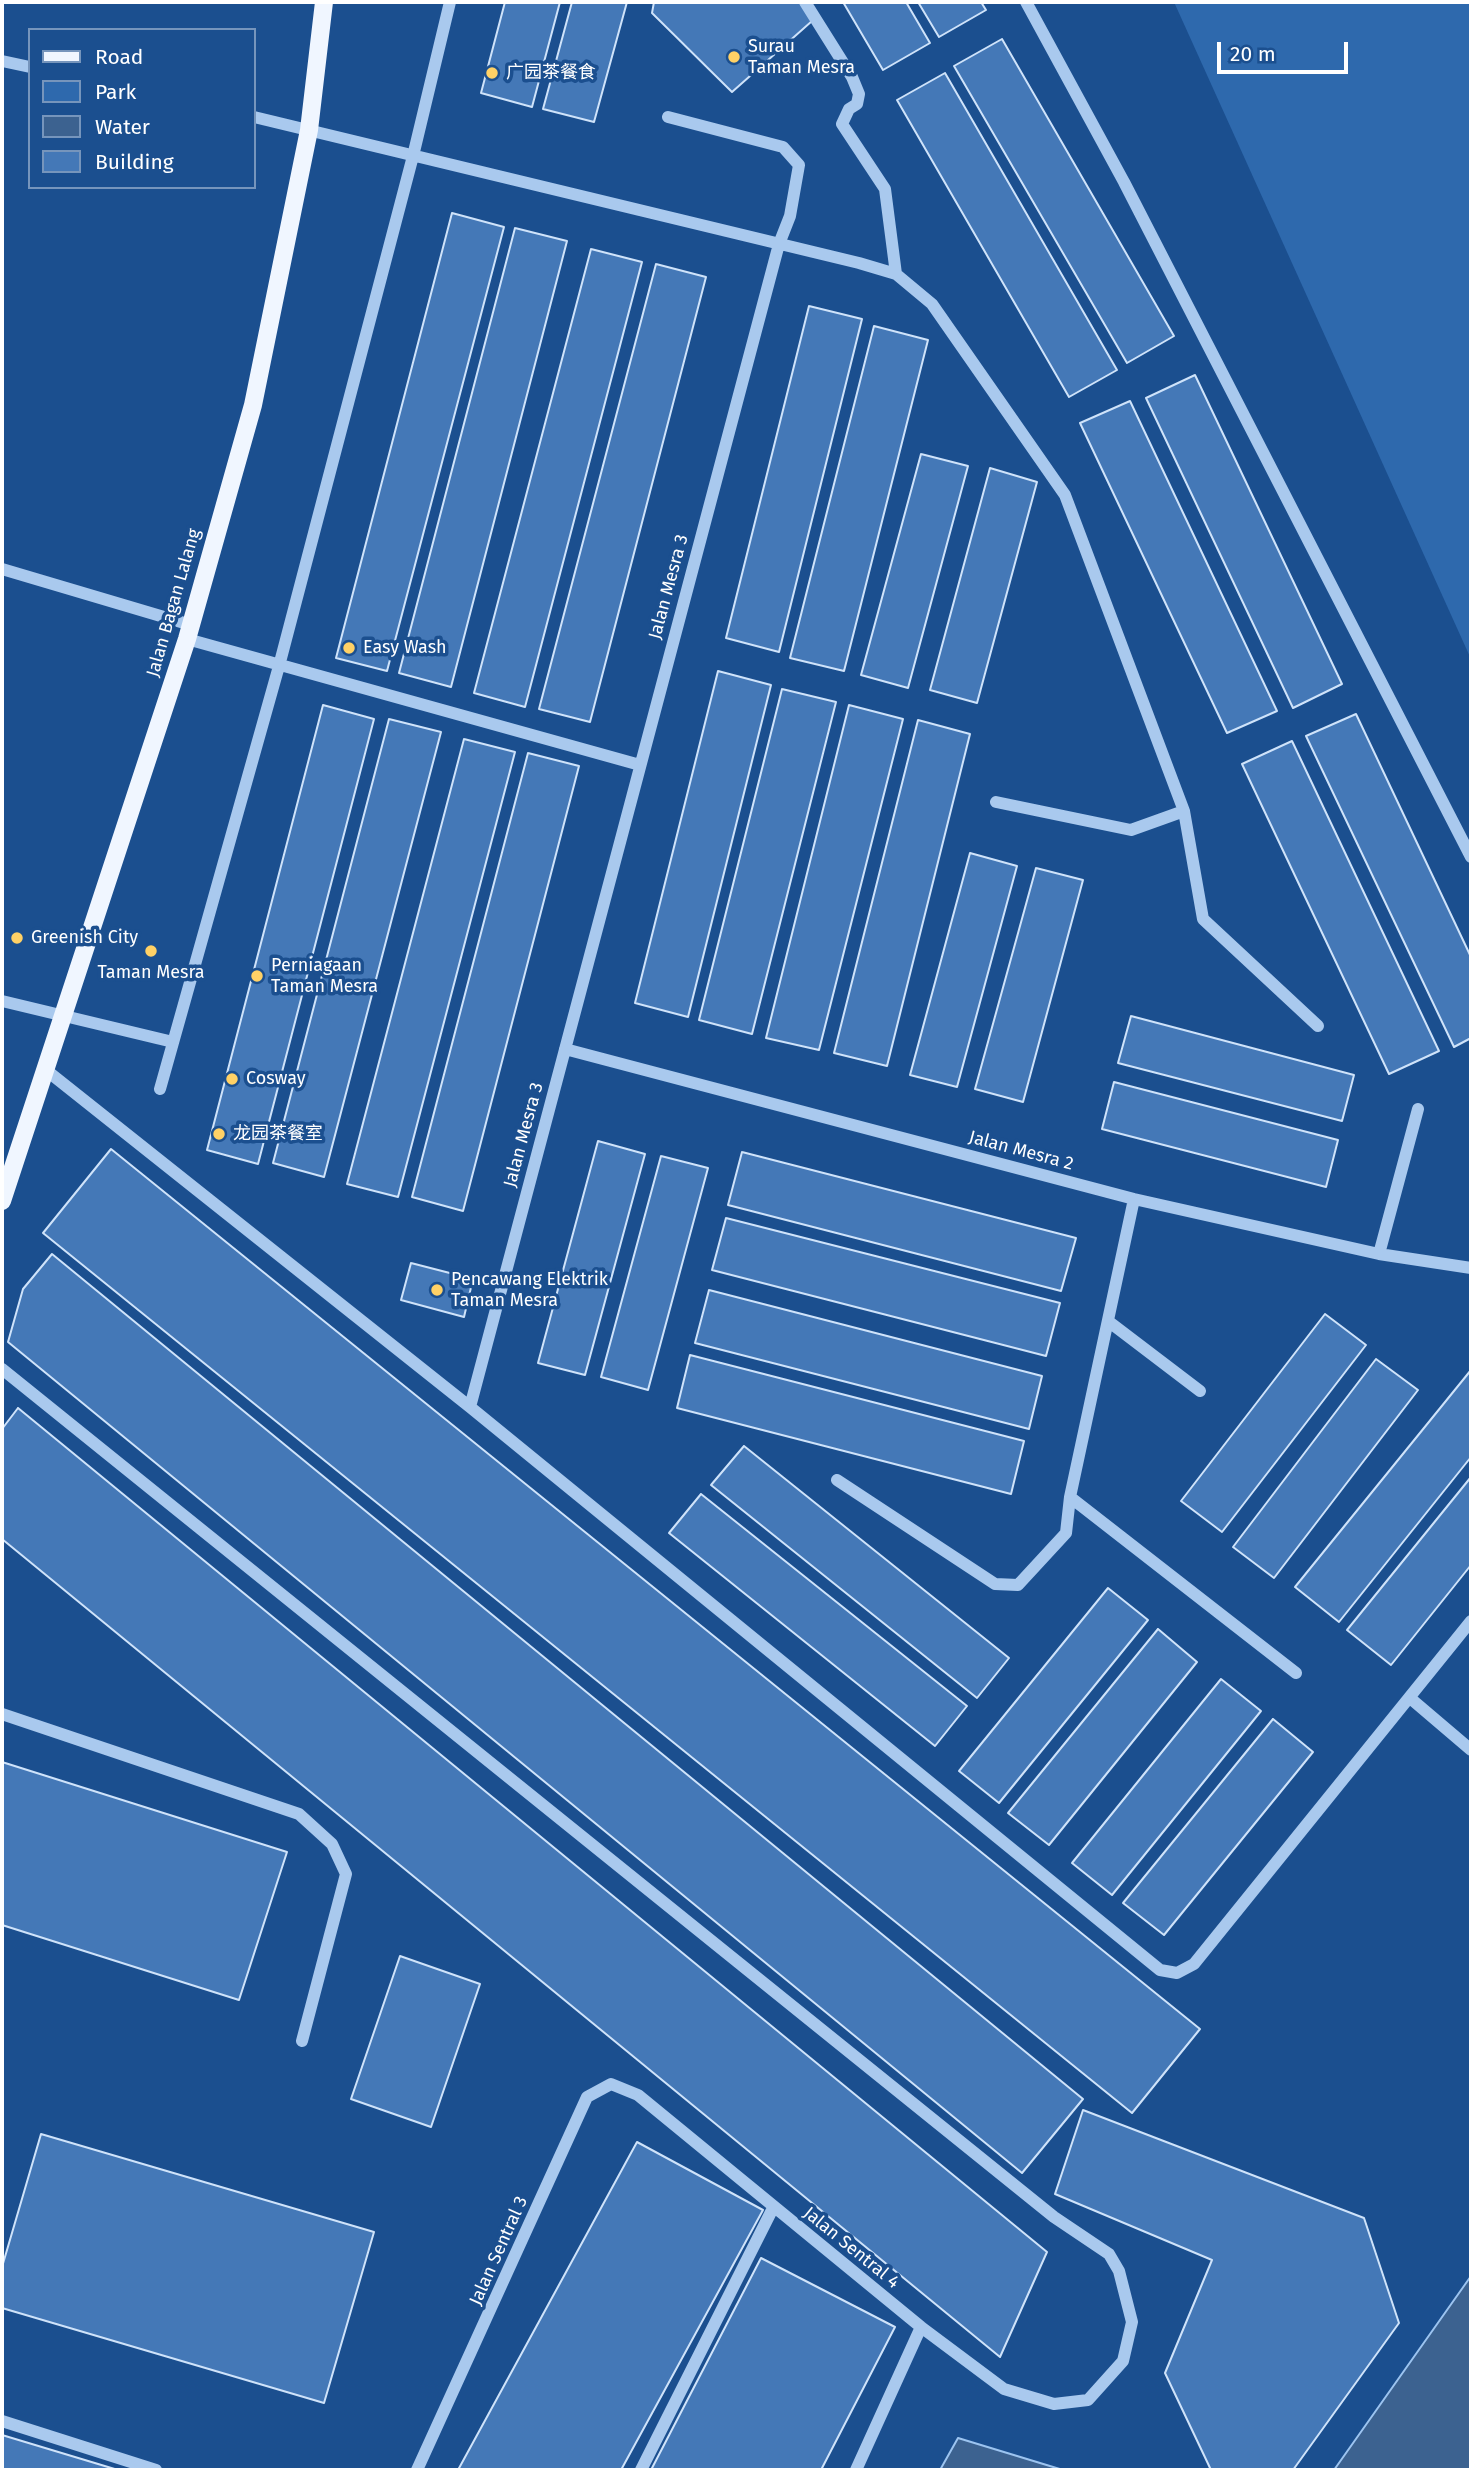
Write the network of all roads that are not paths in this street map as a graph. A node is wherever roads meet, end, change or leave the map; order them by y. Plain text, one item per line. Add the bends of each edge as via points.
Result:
1 (324, 2) edge
2 (450, 2) edge
3 (805, 2) edge
4 (1026, 2) edge
5 (2, 61) edge
6 (28, 67) edge
7 (256, 117) edge
8 (668, 117) dead end
9 (309, 130) junction
10 (414, 156) junction
11 (779, 244) junction
12 (896, 274) junction
13 (2, 569) edge
14 (189, 632) junction
15 (279, 666) junction
16 (640, 765) junction
17 (996, 802) dead end
18 (1184, 811) junction
19 (1471, 858) edge
20 (2, 1001) edge
21 (65, 1014) junction
22 (1318, 1026) dead end
23 (173, 1042) junction
24 (565, 1049) junction
25 (46, 1070) junction
26 (160, 1089) dead end
27 (1418, 1109) dead end
28 (1135, 1199) junction
29 (2, 1201) edge
30 (1379, 1254) junction
31 (1471, 1268) edge
32 (1108, 1321) junction
33 (2, 1369) edge
34 (1200, 1391) dead end
35 (470, 1407) junction
36 (837, 1480) dead end
37 (1070, 1497) junction
38 (1471, 1621) edge
39 (1296, 1673) dead end
40 (1410, 1698) junction
41 (2, 1714) edge
42 (1471, 1750) edge
43 (302, 2041) dead end
44 (638, 2095) joint
45 (773, 2208) junction
46 (921, 2327) junction
47 (2, 2421) edge
48 (156, 2470) edge
49 (417, 2470) edge
50 (641, 2470) edge
51 (856, 2470) edge

1 - 9 main road, Jalan Bagan Lalang
2 - 10 street
3 - 12 street via 859,94 858,104 849,109 842,124 885,189
4 - 19 street via 1124,182
5 - 6 street
7 - 9 street
8 - 11 street, Jalan Mesra 3 via 783,147 799,165 790,216
9 - 10 street
9 - 14 main road, Jalan Bagan Lalang via 253,405
10 - 11 street
10 - 15 street
11 - 12 street
11 - 16 street, Jalan Mesra 3
12 - 18 street via 932,304 1065,495
13 - 14 street
14 - 15 street
14 - 21 main road, Jalan Bagan Lalang
15 - 16 street
15 - 23 street
16 - 24 street, Jalan Mesra 3
17 - 18 street via 1131,830
18 - 22 street via 1203,919
20 - 21 street
21 - 23 street
21 - 25 main road, Jalan Bagan Lalang
23 - 26 street
24 - 28 street, Jalan Mesra 2
24 - 35 street, Jalan Mesra 3
25 - 29 main road, Jalan Bagan Lalang
25 - 35 street
27 - 30 street
28 - 30 street, Jalan Mesra 2
28 - 32 street
30 - 31 street, Jalan Mesra 2
32 - 34 street
32 - 37 street
33 - 46 street, Jalan Sentral 4 via 1054,2217 1109,2254 1119,2271 1132,2322 1124,2361 1108,2380 1088,2400 1054,2404 1004,2389
35 - 40 street via 1160,1970 1177,1973 1194,1964
36 - 37 street via 995,1584 1018,1585 1066,1533
37 - 39 street
38 - 40 street
40 - 42 street
41 - 43 street via 299,1814 332,1844 346,1874
44 - 45 street, Jalan Sentral 4
44 - 49 street, Jalan Sentral 3 via 611,2084 587,2097
45 - 46 street, Jalan Sentral 4
45 - 50 street
46 - 51 street
47 - 48 street

